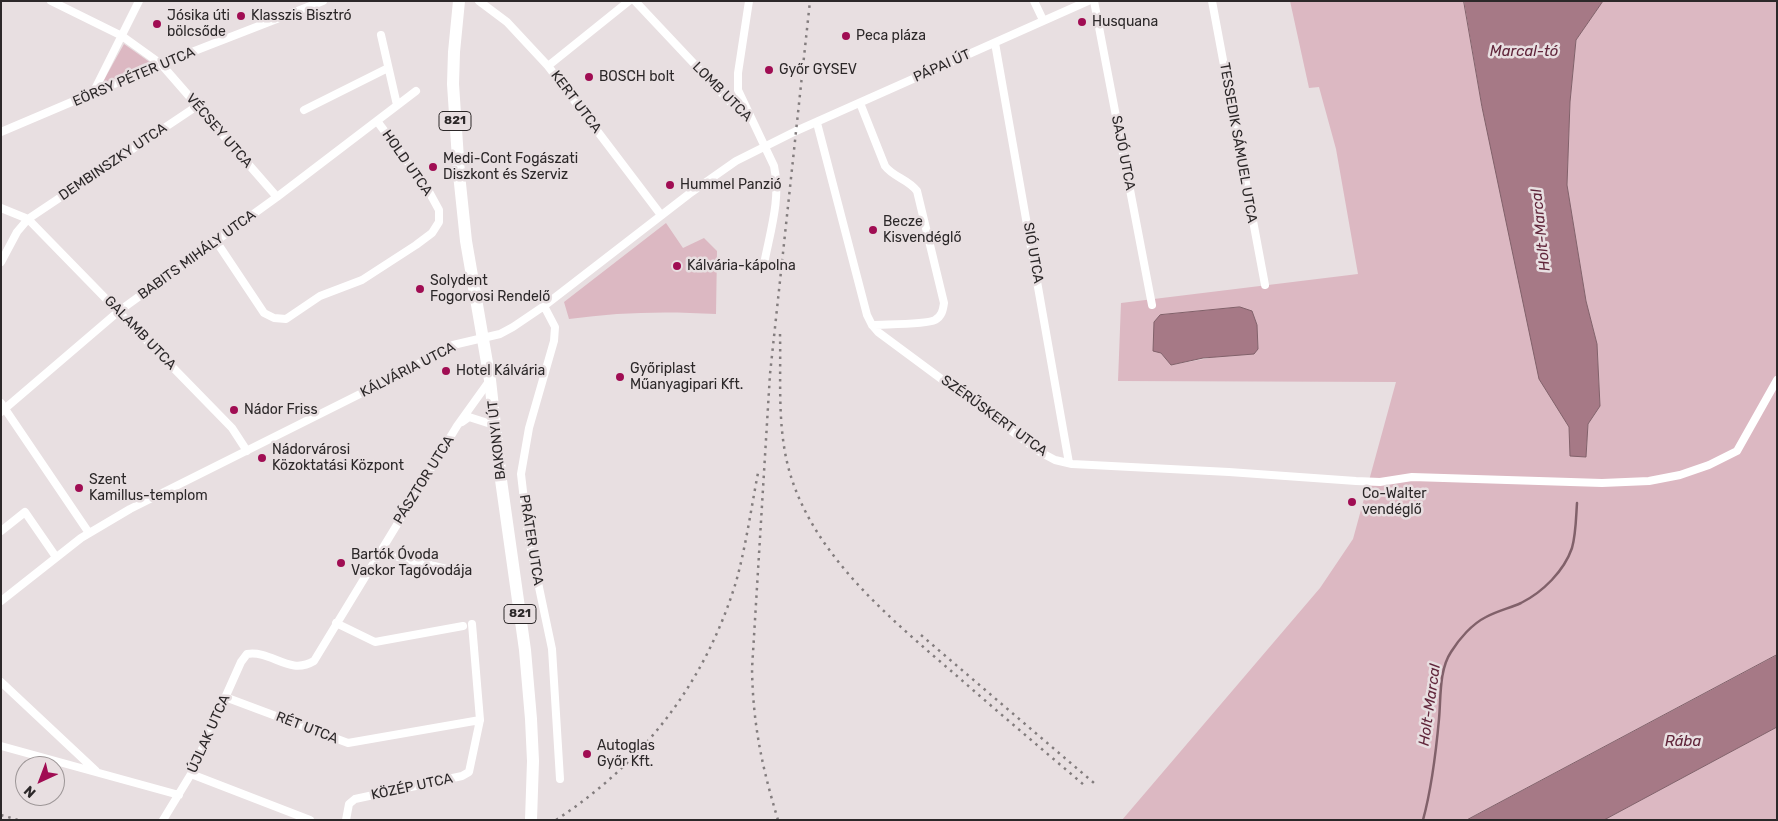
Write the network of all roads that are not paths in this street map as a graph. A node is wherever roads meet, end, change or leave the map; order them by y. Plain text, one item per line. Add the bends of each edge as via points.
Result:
1 (51, 1) edge
2 (139, 1) edge
3 (323, 1) edge
4 (459, 1) edge
5 (479, 1) edge
6 (629, 1) edge
7 (636, 1) edge
8 (749, 1) edge
9 (1034, 1) edge
10 (1088, 1) edge
11 (1094, 1) edge
12 (1212, 1) edge
13 (1043, 20) junction
14 (381, 35) dead end
15 (122, 36) junction
16 (995, 42) junction
17 (161, 64) junction
18 (548, 66) junction
19 (388, 68) junction
20 (416, 91) dead end
21 (92, 95) junction
22 (860, 103) junction
23 (397, 105) junction
24 (197, 106) junction
25 (304, 110) dead end
26 (751, 118) junction
27 (377, 121) junction
28 (817, 122) junction
29 (796, 131) joint
30 (1, 132) edge
31 (764, 146) junction
32 (277, 198) junction
33 (1, 208) edge
34 (661, 215) junction
35 (28, 219) junction
36 (216, 241) junction
37 (765, 259) dead end
38 (1, 262) edge
39 (1264, 285) dead end
40 (1152, 305) dead end
41 (544, 306) junction
42 (119, 311) junction
43 (872, 325) junction
44 (483, 338) junction
45 (490, 380) junction
46 (1776, 382) edge
47 (2, 408) edge
48 (494, 424) junction
49 (457, 426) junction
50 (247, 450) junction
51 (1069, 463) junction
52 (1, 531) edge
53 (89, 533) junction
54 (379, 552) junction
55 (56, 557) junction
56 (454, 571) dead end
57 (1, 601) edge
58 (336, 622) junction
59 (472, 624) dead end
60 (463, 626) dead end
61 (256, 652) joint
62 (1, 682) edge
63 (225, 697) junction
64 (480, 720) junction
65 (1, 746) edge
66 (98, 773) junction
67 (191, 774) junction
68 (560, 779) dead end
69 (178, 795) junction
70 (163, 820) edge
71 (310, 820) edge
72 (346, 820) edge
73 (531, 820) edge

1 - 15 street, VÉCSEY UTCA
2 - 15 street
3 - 17 street, EÖRSY PÉTER UTCA
4 - 44 main road, BAKONYI ÚT / 821 via 454,52 454,117 466,241
5 - 18 street, KERT UTCA via 507,22
6 - 18 street
7 - 26 street, LOMB UTCA via 731,103
8 - 26 street via 738,90
9 - 13 street
10 - 13 street, PÁPAI ÚT
11 - 40 street, SAJÓ UTCA
12 - 39 street, TESSEDIK SÁMUEL UTCA
13 - 16 street, PÁPAI ÚT
14 - 19 street
15 - 17 street, VÉCSEY UTCA
15 - 21 street
16 - 22 street, PÁPAI ÚT
16 - 51 street, SIÓ UTCA
17 - 21 street, EÖRSY PÉTER UTCA
17 - 24 street, VÉCSEY UTCA
18 - 34 street, KERT UTCA
19 - 23 street
19 - 25 street
20 - 23 street, BABITS MIHÁLY UTCA
21 - 30 street, EÖRSY PÉTER UTCA
22 - 28 street, PÁPAI ÚT
22 - 43 street via 885,166 917,190 944,303 943,312 936,320
23 - 27 street, BABITS MIHÁLY UTCA
24 - 32 street, VÉCSEY UTCA
24 - 35 street, DEMBINSZKY UTCA
26 - 31 street, LOMB UTCA
27 - 32 street, BABITS MIHÁLY UTCA
27 - 36 street, HOLD UTCA via 427,188 439,210 439,222 432,233 416,245 362,280 320,296 286,319 264,313
28 - 29 street, PÁPAI ÚT
28 - 43 street, SZÉRŰSKERT UTCA
29 - 31 street, KÁLVÁRIA UTCA
31 - 34 street, KÁLVÁRIA UTCA via 736,161
31 - 37 street, LOMB UTCA via 777,179
32 - 36 street, BABITS MIHÁLY UTCA
33 - 35 street
34 - 41 street, KÁLVÁRIA UTCA
35 - 38 street, DEMBINSZKY UTCA
35 - 42 street, GALAMB UTCA
36 - 42 street, BABITS MIHÁLY UTCA
41 - 44 street, KÁLVÁRIA UTCA via 500,334
41 - 68 street, PRÁTER UTCA via 555,327 554,341 529,428 521,474 528,535 552,649
42 - 47 street, BABITS MIHÁLY UTCA
42 - 50 street, GALAMB UTCA via 232,428
43 - 51 street, SZÉRŰSKERT UTCA via 1040,452
44 - 45 main road, BAKONYI ÚT / 821
44 - 50 street, KÁLVÁRIA UTCA via 453,345
45 - 48 main road, BAKONYI ÚT / 821
45 - 49 street, PÁSZTOR UTCA
46 - 51 street, SZÉRŰSKERT UTCA via 1737,450 1710,465 1648,481 1602,483 1412,477 1356,481
47 - 53 street
48 - 49 street, PÁSZTOR UTCA via 469,417
48 - 73 main road, BAKONYI ÚT / 821 via 528,684
49 - 54 street, PÁSZTOR UTCA
50 - 53 street, KÁLVÁRIA UTCA
52 - 55 street via 25,512
53 - 55 street, KÁLVÁRIA UTCA
54 - 56 street
54 - 58 street, PÁSZTOR UTCA
55 - 57 street, KÁLVÁRIA UTCA
58 - 60 street via 376,642
58 - 61 street, PÁSZTOR UTCA via 314,661 306,666 293,666
59 - 64 street
61 - 63 street, ÚJLAK UTCA via 247,654 241,662
62 - 66 street
63 - 64 street, RÉT UTCA via 348,743
63 - 67 street, ÚJLAK UTCA
64 - 72 street, KÖZÉP UTCA via 469,772 355,799 349,804
65 - 66 street
66 - 69 street
67 - 69 street, ÚJLAK UTCA
67 - 71 street
69 - 70 street, ÚJLAK UTCA

